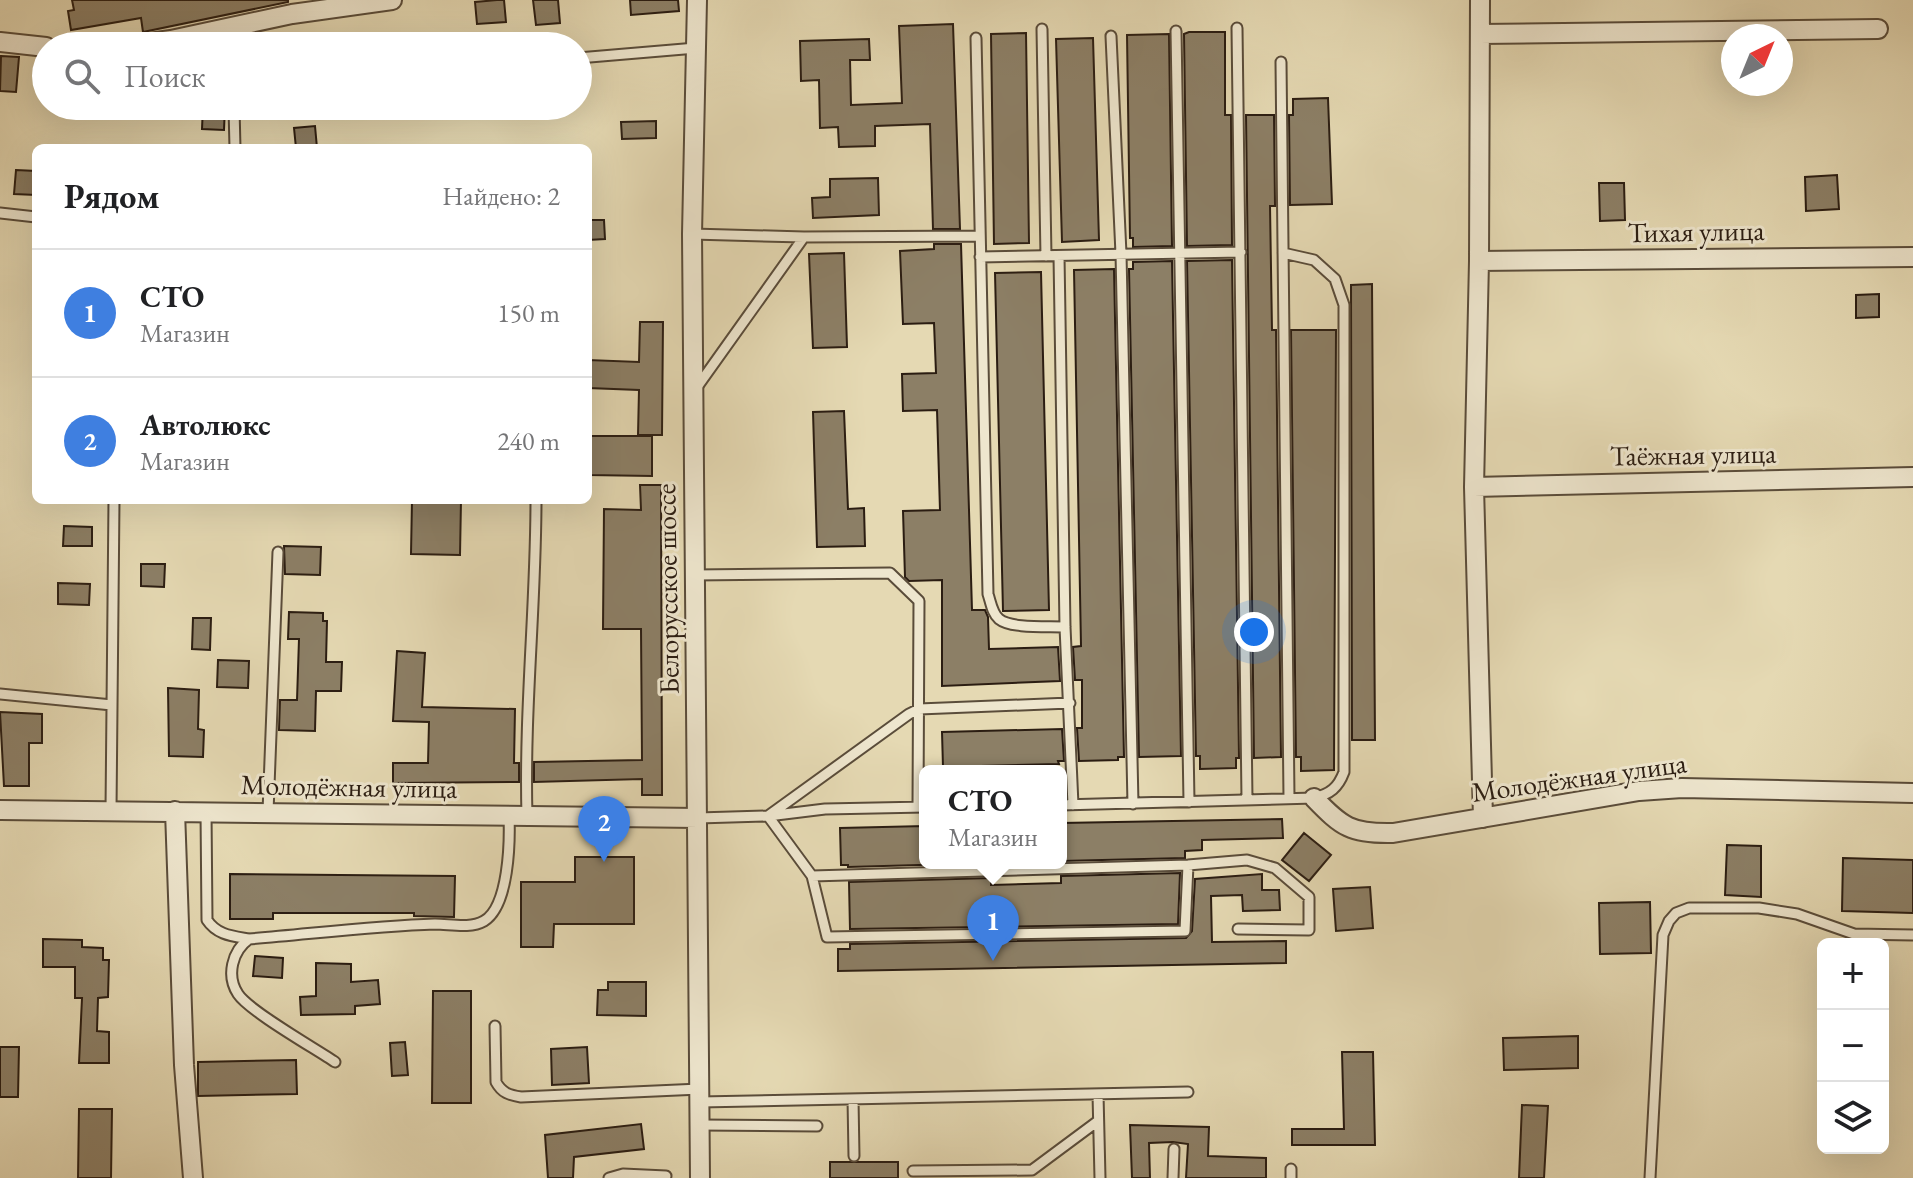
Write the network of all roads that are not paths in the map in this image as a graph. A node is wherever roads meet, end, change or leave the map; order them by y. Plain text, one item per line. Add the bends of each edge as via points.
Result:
1 (392, 0) edge
2 (697, 0) edge
3 (1480, 0) edge
4 (1237, 28) dead end
5 (1042, 29) dead end
6 (1878, 29) dead end
7 (1176, 31) dead end
8 (219, 32) edge
9 (1480, 34) junction
10 (1111, 36) dead end
11 (976, 38) dead end
12 (0, 42) edge
13 (32, 45) edge
14 (696, 48) junction
15 (592, 57) edge
16 (1281, 62) dead end
17 (234, 120) edge
18 (235, 144) edge
19 (0, 213) edge
20 (32, 217) edge
21 (692, 234) junction
22 (980, 236) junction
23 (804, 237) junction
24 (1241, 252) junction
25 (1180, 253) junction
26 (1283, 253) junction
27 (1121, 254) junction
28 (1046, 256) junction
29 (1059, 256) junction
30 (980, 257) junction
31 (1913, 257) edge
32 (1479, 261) junction
33 (693, 392) junction
34 (1913, 477) edge
35 (1474, 487) junction
36 (114, 504) edge
37 (536, 504) edge
38 (278, 552) dead end
39 (694, 575) junction
40 (1065, 627) junction
41 (0, 694) edge
42 (1070, 703) junction
43 (112, 705) junction
44 (919, 709) junction
45 (920, 765) edge
46 (1913, 793) edge
47 (1289, 798) junction
48 (1314, 798) junction
49 (1247, 799) junction
50 (1189, 802) junction
51 (1133, 804) junction
52 (1067, 805) edge
53 (1073, 805) junction
54 (919, 807) edge
55 (0, 810) edge
56 (111, 810) junction
57 (175, 811) junction
58 (206, 812) junction
59 (268, 812) junction
60 (518, 816) junction
61 (768, 816) junction
62 (698, 818) junction
63 (1483, 818) junction
64 (1188, 865) junction
65 (1051, 869) edge
66 (1067, 869) edge
67 (812, 876) junction
68 (1238, 929) dead end
69 (1913, 935) edge
70 (249, 939) junction
71 (495, 1026) dead end
72 (335, 1062) dead end
73 (1188, 1092) dead end
74 (1098, 1094) junction
75 (700, 1095) junction
76 (853, 1099) junction
77 (1098, 1121) junction
78 (700, 1125) junction
79 (817, 1126) dead end
80 (1174, 1149) dead end
81 (854, 1156) dead end
82 (913, 1171) dead end
83 (1032, 1174) edge
84 (666, 1176) dead end
85 (193, 1178) edge
86 (609, 1178) edge
87 (700, 1178) edge
88 (1100, 1178) edge
89 (1173, 1178) edge
90 (1650, 1178) edge

1 - 8 street via 292,14
2 - 14 street, Белорусское шоссе
3 - 9 street
4 - 24 lane
5 - 28 lane
6 - 9 street
7 - 25 lane
9 - 32 street
10 - 27 lane
11 - 22 lane
12 - 13 street
14 - 15 lane
14 - 21 street, Белорусское шоссе
16 - 26 lane
17 - 18 lane
19 - 20 lane
21 - 23 lane
21 - 33 street, Белорусское шоссе
22 - 23 lane
22 - 30 lane
23 - 33 lane
24 - 25 lane
24 - 49 lane
25 - 27 lane
25 - 50 lane
26 - 47 lane
26 - 48 lane via 1314,260 1335,279 1344,305 1344,772 1334,790
27 - 29 lane
27 - 51 lane
28 - 29 lane
28 - 30 lane
29 - 40 lane
30 - 40 lane via 988,594 993,610 1009,624
31 - 32 street, Тихая улица
32 - 35 street
33 - 39 street, Белорусское шоссе
34 - 35 street, Таёжная улица
35 - 63 street
36 - 43 lane
37 - 60 lane via 526,763
38 - 59 lane
39 - 44 lane via 890,573 919,601
39 - 62 street, Белорусское шоссе
40 - 42 lane
41 - 43 lane
42 - 44 lane
42 - 53 lane
43 - 56 lane
44 - 45 lane
44 - 61 lane
46 - 63 street, Молодёжная улица via 1682,788
47 - 48 lane
47 - 49 lane
48 - 63 street, Молодёжная улица via 1335,819 1366,834
49 - 50 lane
50 - 51 lane
51 - 53 lane
52 - 53 lane
54 - 61 lane
55 - 56 street, Молодёжная улица
56 - 57 street, Молодёжная улица
57 - 58 street, Молодёжная улица
57 - 85 street
58 - 59 street, Молодёжная улица
58 - 70 lane via 207,920 224,934
59 - 60 street, Молодёжная улица
60 - 62 street, Молодёжная улица
60 - 70 lane via 497,905 483,922
61 - 62 lane
61 - 67 lane
62 - 75 street, Белорусское шоссе
64 - 66 lane
64 - 67 lane via 1185,931 827,937
64 - 68 lane via 1247,860 1275,868 1309,897 1309,930
65 - 67 lane
69 - 90 lane via 1854,934 1797,914 1759,908 1689,908 1676,913 1663,935
70 - 72 lane via 233,961 237,993
71 - 75 lane via 496,1082 508,1095
73 - 74 lane
74 - 76 lane
74 - 77 lane
75 - 76 lane
75 - 78 street, Белорусское шоссе
76 - 81 lane
77 - 83 lane
77 - 88 lane
78 - 79 lane
78 - 87 street, Белорусское шоссе
80 - 89 lane
82 - 83 lane
84 - 86 lane

